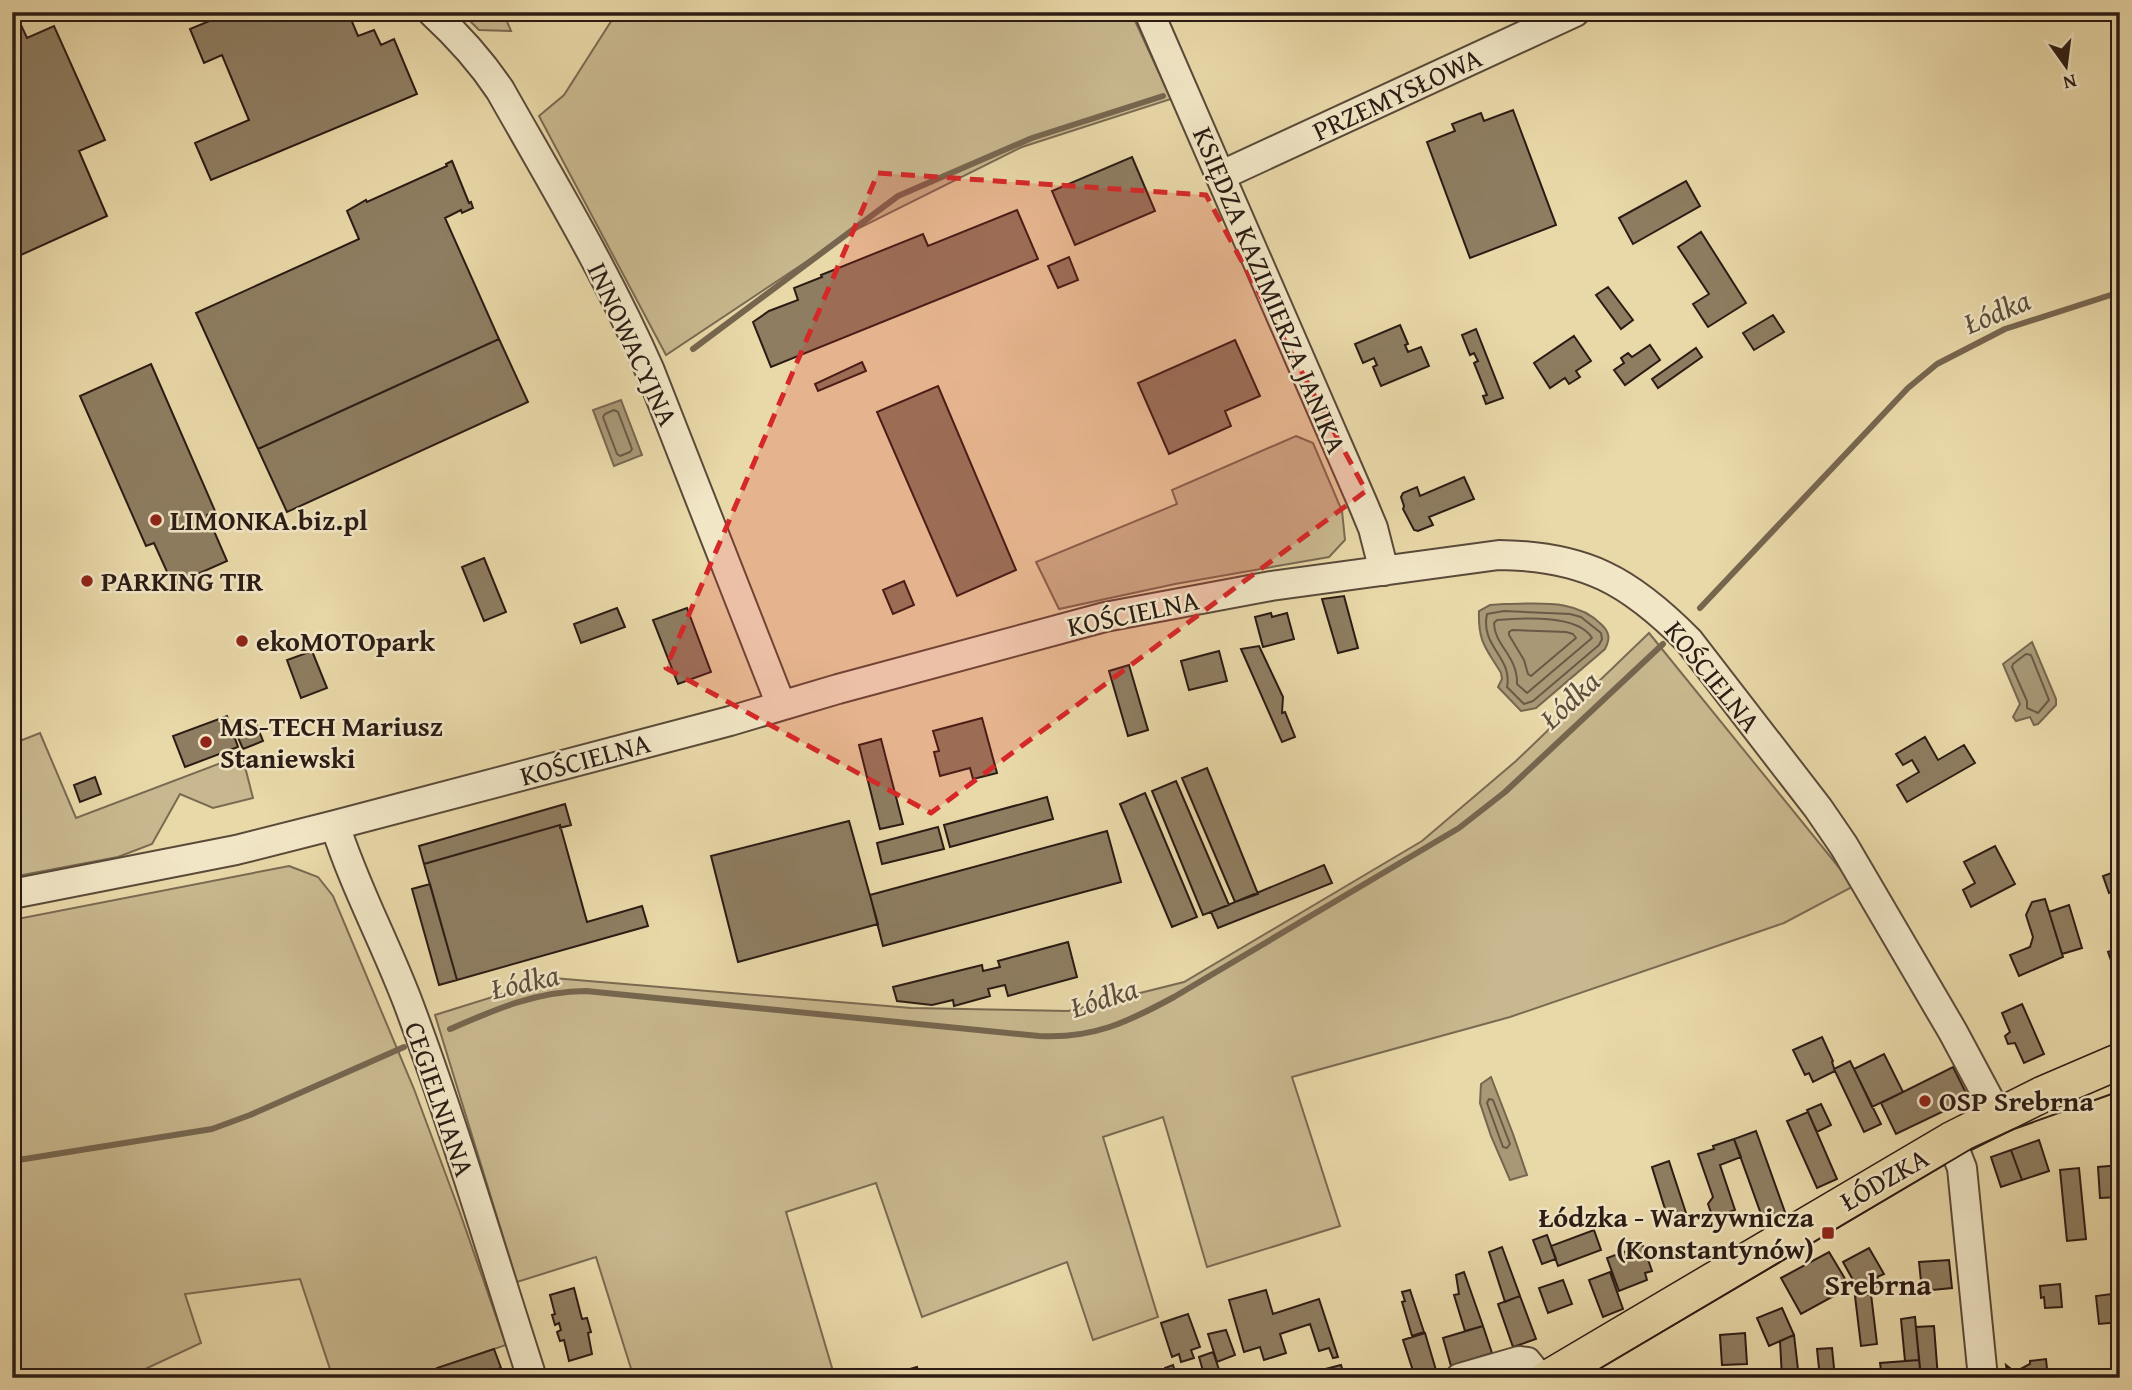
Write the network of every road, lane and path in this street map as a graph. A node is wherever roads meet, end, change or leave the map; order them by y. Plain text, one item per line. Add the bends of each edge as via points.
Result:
1 (432, 12) edge
2 (1149, 12) edge
3 (1574, 12) edge
4 (1220, 176) junction
5 (1384, 571) junction
6 (781, 705) junction
7 (335, 825) junction
8 (12, 894) edge
9 (2120, 1061) edge
10 (1998, 1116) junction
11 (1951, 1140) junction
12 (532, 1378) edge
13 (1461, 1378) edge
14 (1540, 1378) edge
15 (1548, 1378) edge
16 (1983, 1378) edge

1 - 6 street, INNOWACYJNA via 483,64 604,274 650,371
2 - 4 street, KSIĘDZA KAZIMIERZA JANIKA
3 - 4 street, PRZEMYSŁOWA
4 - 5 street, KSIĘDZA KAZIMIERZA JANIKA via 1363,503
5 - 6 street, KOŚCIELNA via 1271,586 1105,617
5 - 10 street, KOŚCIELNA via 1499,555 1562,560 1611,579 1666,617 1844,846
6 - 7 street, KOŚCIELNA
7 - 8 street, KOŚCIELNA
7 - 12 street, CEGIELNIANA via 409,1005
9 - 10 main road, ŁÓDZKA
10 - 11 main road, ŁÓDZKA
11 - 15 main road, ŁÓDZKA
11 - 16 street via 1962,1168
13 - 14 street via 1519,1361

